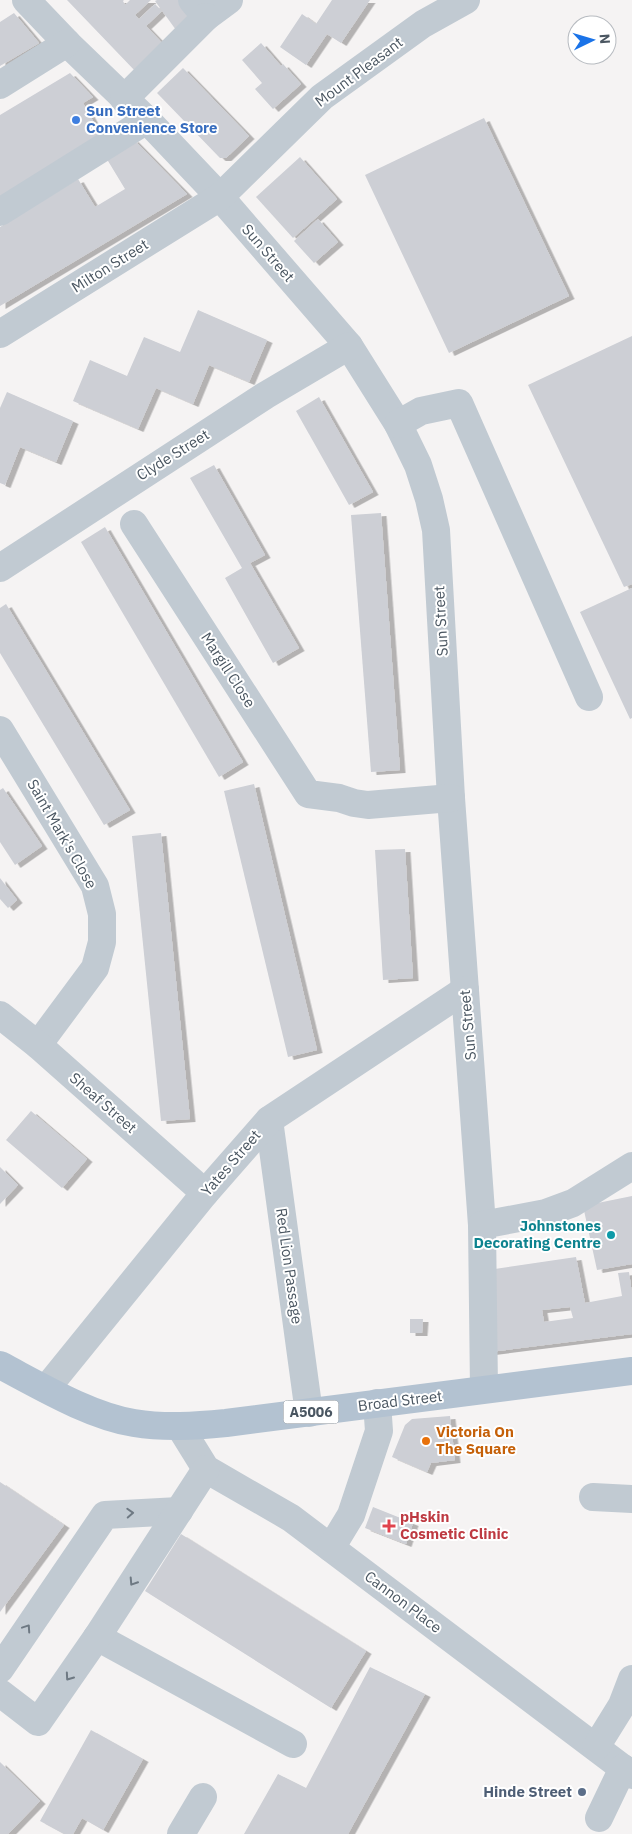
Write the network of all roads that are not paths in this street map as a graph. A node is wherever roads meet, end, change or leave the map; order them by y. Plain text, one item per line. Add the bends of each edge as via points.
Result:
1 (26, 0) edge
2 (229, 0) edge
3 (466, 0) edge
4 (199, 9) edge
5 (66, 43) junction
6 (0, 85) edge
7 (124, 99) junction
8 (147, 120) junction
9 (220, 197) junction
10 (0, 212) edge
11 (0, 334) edge
12 (349, 346) junction
13 (398, 424) junction
14 (134, 524) dead end
15 (0, 568) edge
16 (589, 697) dead end
17 (0, 730) edge
18 (451, 798) junction
19 (465, 990) junction
20 (0, 1015) edge
21 (38, 1045) junction
22 (269, 1120) junction
23 (632, 1166) edge
24 (204, 1193) junction
25 (482, 1225) junction
26 (0, 1365) edge
27 (632, 1371) edge
28 (46, 1389) junction
29 (484, 1389) junction
30 (376, 1403) junction
31 (308, 1412) junction
32 (180, 1427) junction
33 (206, 1469) junction
34 (593, 1497) dead end
35 (632, 1499) edge
36 (179, 1511) junction
37 (331, 1548) junction
38 (97, 1637) junction
39 (0, 1669) edge
40 (632, 1679) edge
41 (0, 1693) edge
42 (294, 1744) dead end
43 (596, 1747) junction
44 (627, 1772) edge
45 (203, 1797) dead end
46 (599, 1818) dead end
47 (180, 1834) edge

1 - 5 street, Sun Street
2 - 4 street
3 - 9 street, Mount Pleasant via 424,24 322,97
4 - 7 street
5 - 6 street
5 - 7 street, Sun Street
7 - 8 street, Sun Street
8 - 9 street, Sun Street
8 - 10 street
9 - 11 street, Milton Street
9 - 12 street, Sun Street
12 - 13 street, Sun Street
12 - 15 street, Clyde Street via 266,395
13 - 16 street via 421,411 459,403
13 - 18 street, Sun Street via 418,466 436,530
14 - 18 street, Margill Close via 308,794 368,805
17 - 21 street, Saint Mark's Close via 95,886 102,914 102,942 94,968
18 - 19 street, Sun Street
19 - 22 street, Yates Street
19 - 25 street, Sun Street
20 - 21 street, Sheaf Street
21 - 24 street, Sheaf Street
22 - 24 street, Yates Street
22 - 31 street, Red Lion Passage
23 - 25 street via 573,1202 546,1213
24 - 28 street, Yates Street
25 - 29 street, Sun Street
26 - 28 main road, Broad Street / A5006
27 - 29 main road, Broad Street / A5006
28 - 32 main road, Broad Street / A5006 via 96,1412 133,1423
29 - 30 main road, Broad Street / A5006
30 - 31 main road, Broad Street / A5006
30 - 37 street via 379,1431 351,1515
31 - 32 main road, Broad Street / A5006
32 - 33 street, Cannon Place
33 - 36 street
33 - 37 street, Cannon Place via 291,1518
34 - 35 street
36 -> 38 street
39 -> 36 street via 105,1514
37 - 43 street, Cannon Place
38 -> 41 street via 38,1722
38 - 42 street
40 - 43 street via 622,1705
43 - 44 street, Cannon Place
44 - 46 street
45 - 47 street

